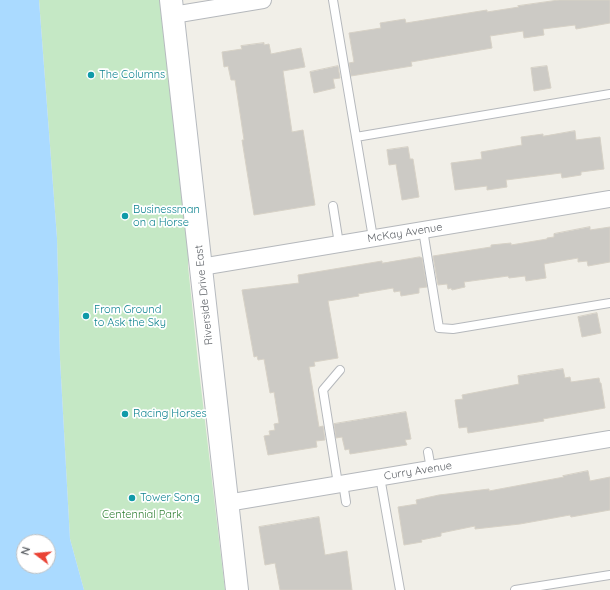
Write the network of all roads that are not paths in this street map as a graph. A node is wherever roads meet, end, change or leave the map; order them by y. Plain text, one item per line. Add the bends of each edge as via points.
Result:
1 (263, 0) edge
2 (333, 0) edge
3 (172, 8) edge
4 (610, 94) edge
5 (356, 137) junction
6 (610, 199) edge
7 (333, 206) dead end
8 (423, 230) junction
9 (373, 238) junction
10 (340, 244) junction
11 (201, 267) junction
12 (610, 303) edge
13 (340, 370) dead end
14 (610, 439) edge
15 (428, 452) dead end
16 (431, 469) junction
17 (380, 477) junction
18 (340, 484) junction
19 (346, 502) dead end
20 (227, 503) junction
21 (610, 574) edge
22 (236, 590) edge
23 (400, 590) edge
24 (514, 590) edge

1 - 3 street
2 - 5 lane
3 - 11 main road, Riverside Drive East
4 - 5 lane
5 - 9 lane
6 - 8 street, McKay Avenue
7 - 10 lane
8 - 9 street, McKay Avenue
8 - 12 lane via 439,328 453,329
9 - 10 street, McKay Avenue
10 - 11 street, McKay Avenue
11 - 20 main road, Riverside Drive East
13 - 18 lane via 323,390
14 - 16 street, Curry Avenue
15 - 16 lane
16 - 17 street, Curry Avenue
17 - 18 street, Curry Avenue
17 - 23 lane
18 - 19 lane
18 - 20 street, Curry Avenue
20 - 22 main road, Riverside Drive East
21 - 24 lane

